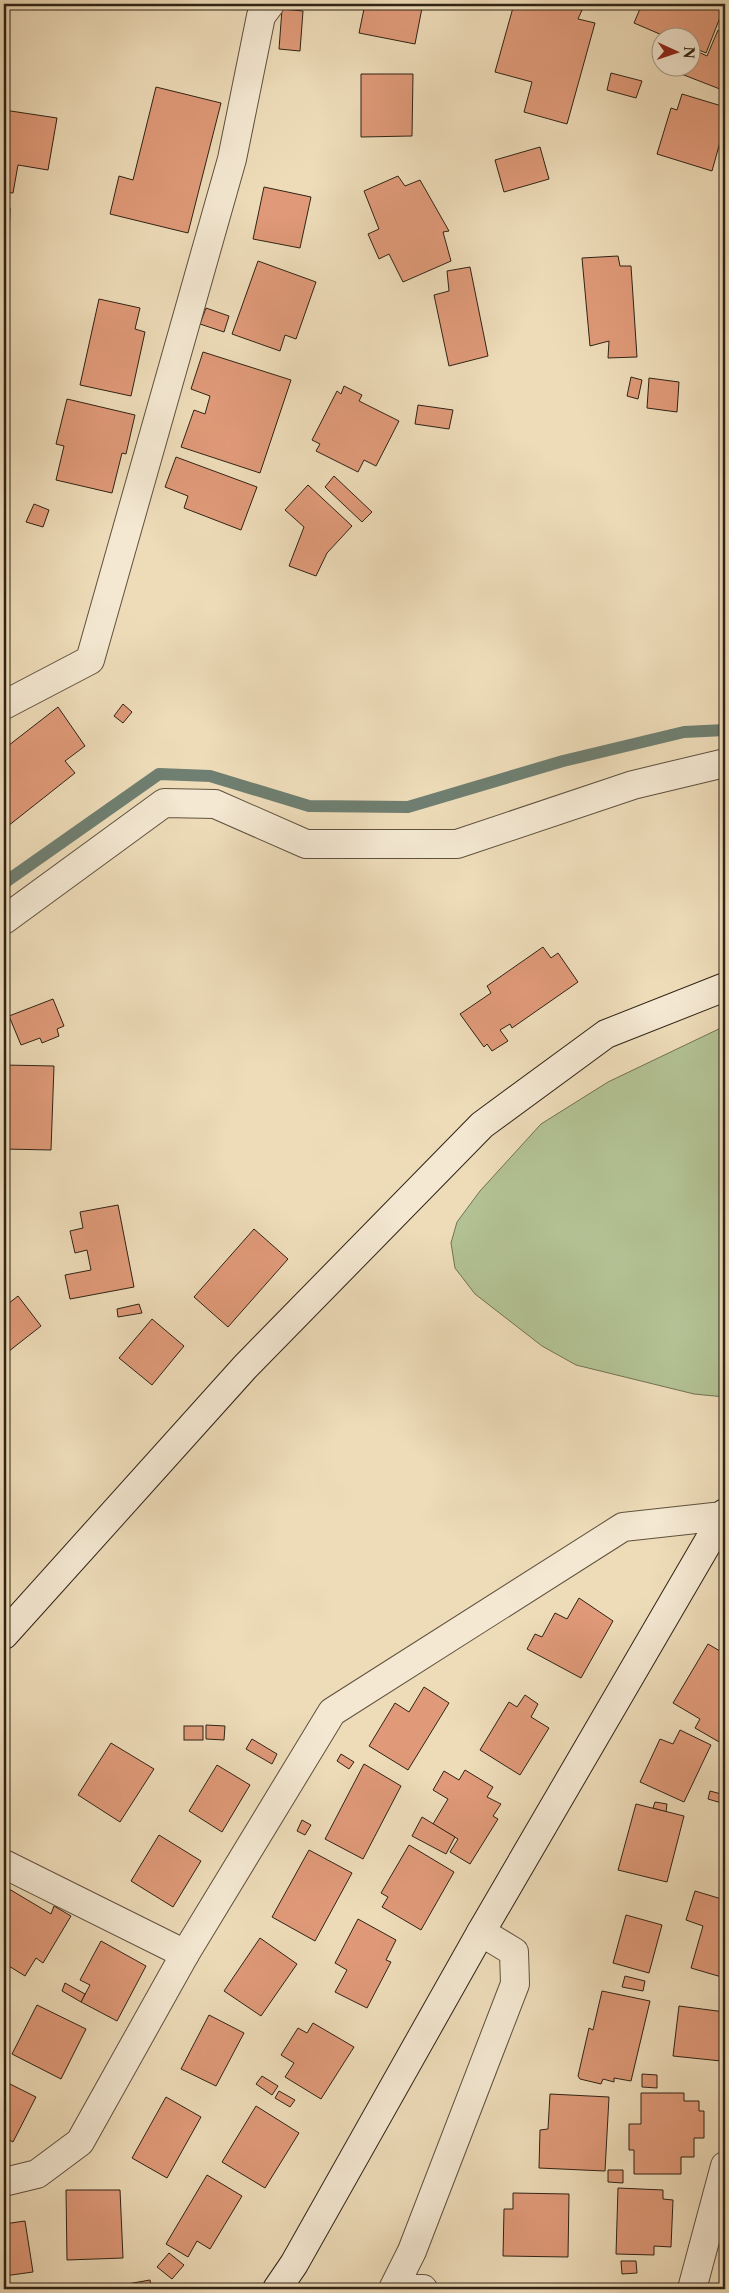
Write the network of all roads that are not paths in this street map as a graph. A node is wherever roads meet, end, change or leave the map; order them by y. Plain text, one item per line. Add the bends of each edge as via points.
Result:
1 (270, 4) edge
2 (4, 705) edge
3 (725, 763) edge
4 (4, 920) edge
5 (725, 987) edge
6 (724, 1519) edge
7 (4, 1635) edge
8 (4, 1864) edge
9 (482, 1932) junction
10 (185, 1954) junction
11 (725, 2166) edge
12 (4, 2182) edge
13 (277, 2289) edge
14 (394, 2289) edge
15 (423, 2289) edge
16 (692, 2289) edge

1 - 2 street via 261,16 232,159 90,660
3 - 4 street via 633,784 458,844 306,844 215,804 164,803
5 - 7 street via 606,1034 482,1125 244,1367
6 - 9 street
6 - 10 street via 623,1527 332,1712
8 - 10 street
9 - 13 street
9 - 14 street via 514,1952 515,1984 412,2251
10 - 12 street via 80,2142 37,2174
11 - 16 street
14 - 15 street

